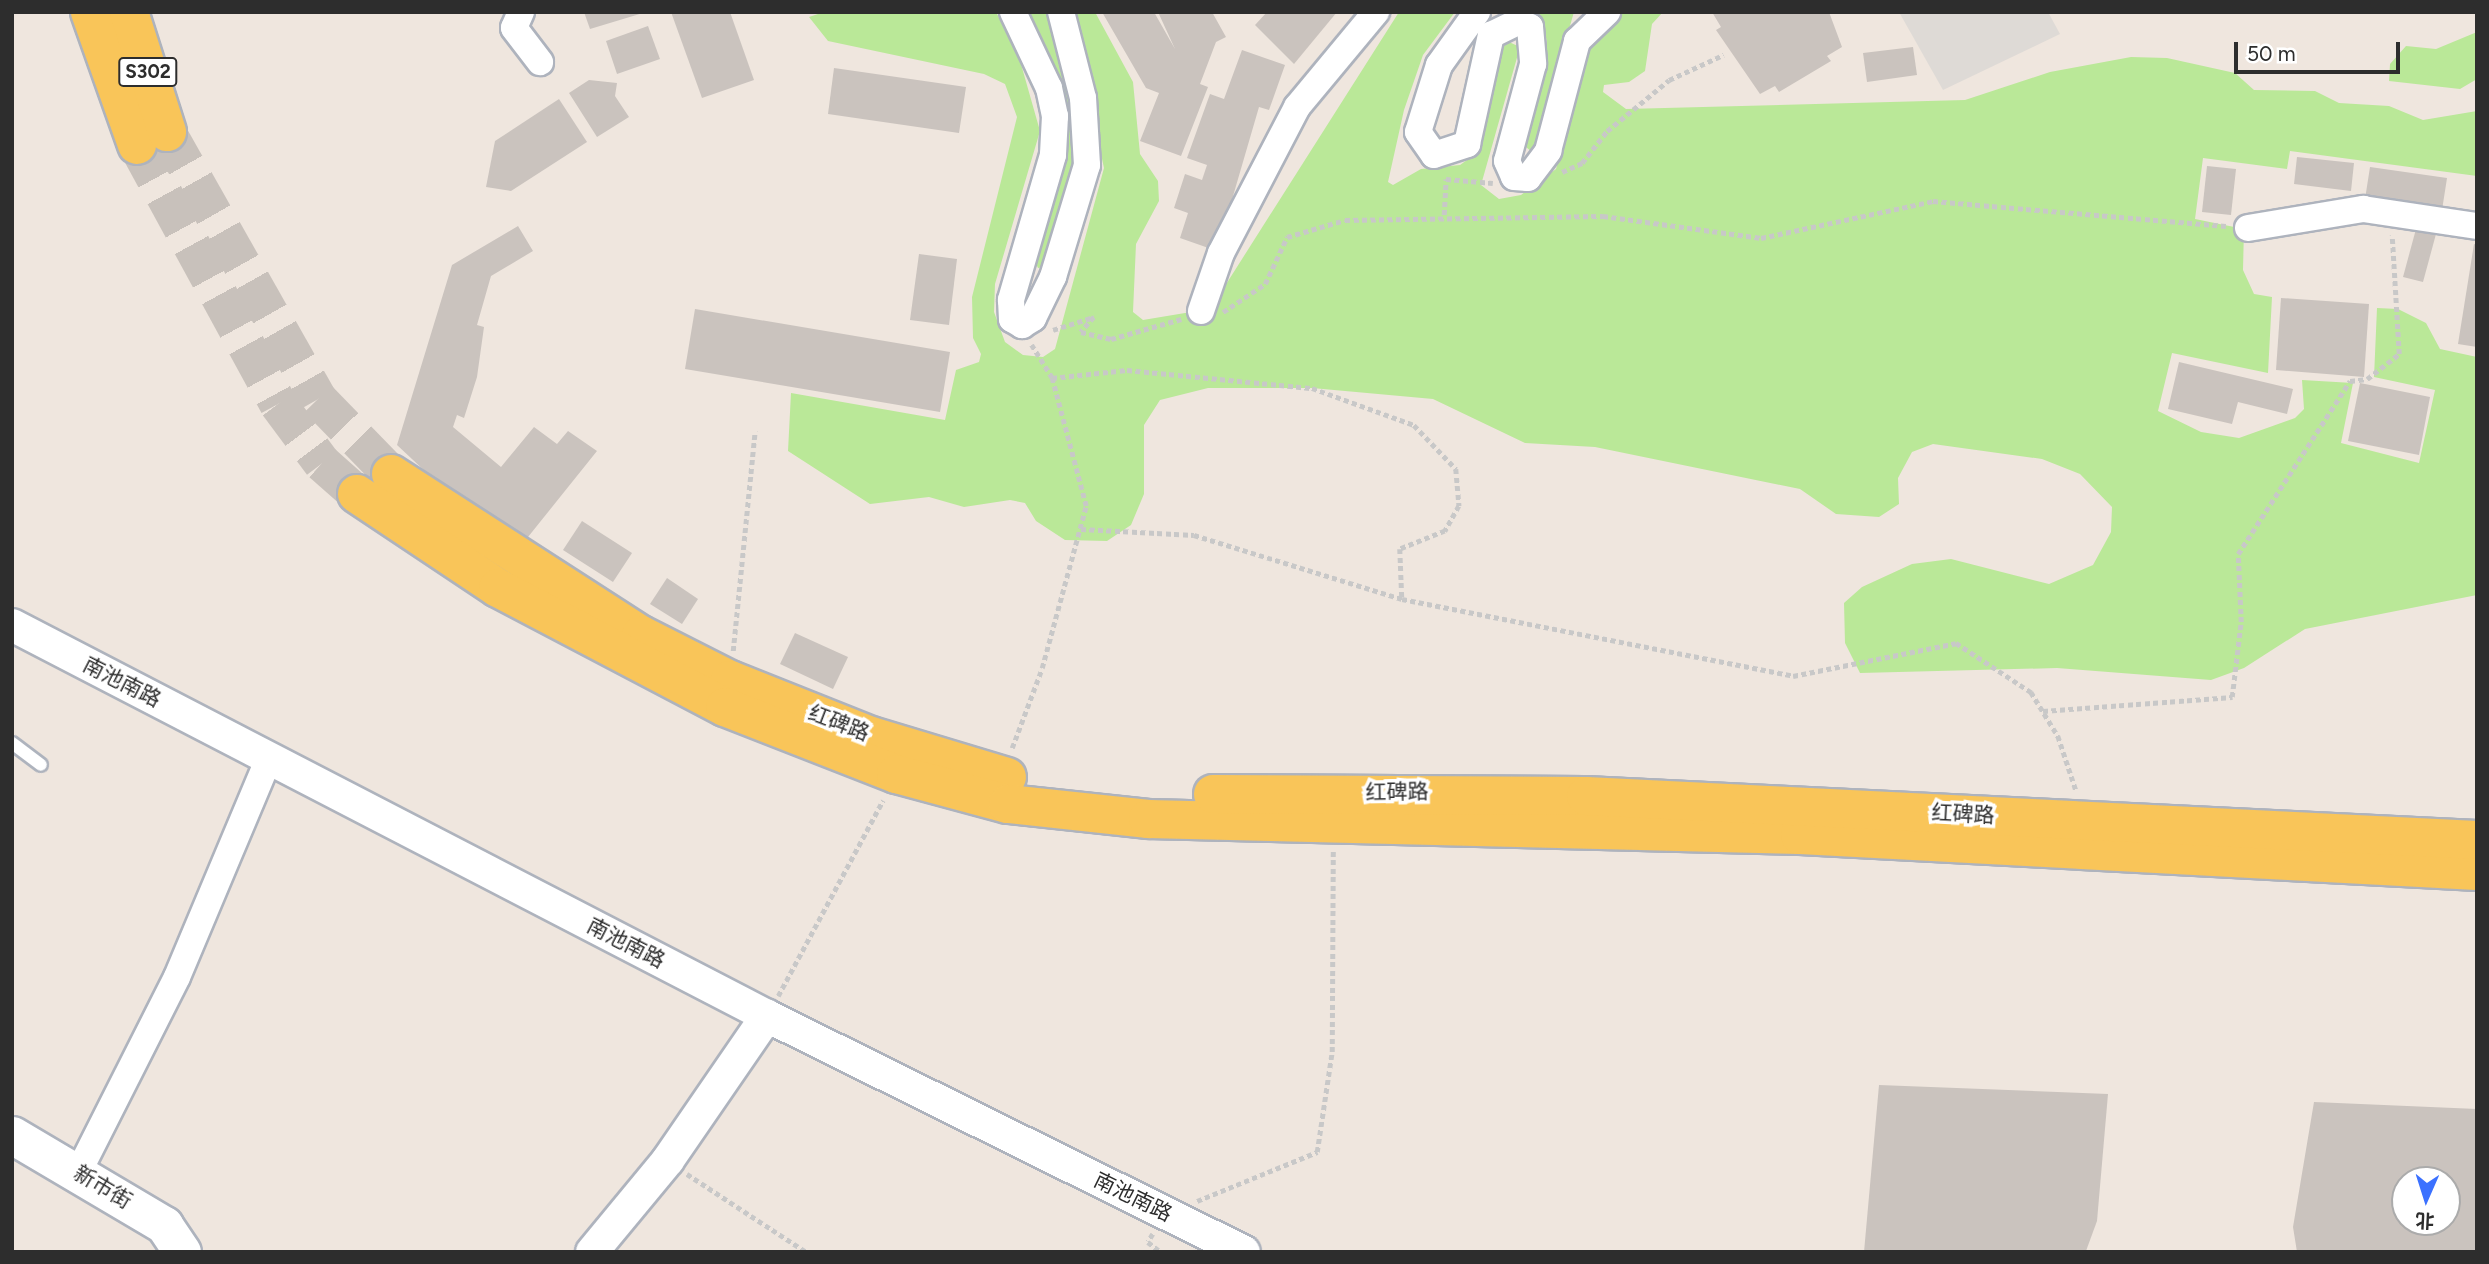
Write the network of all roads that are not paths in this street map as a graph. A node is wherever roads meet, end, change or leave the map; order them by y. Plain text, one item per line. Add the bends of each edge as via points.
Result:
1 (90, 12) edge
2 (129, 12) edge
3 (521, 12) edge
4 (1013, 12) edge
5 (1061, 12) edge
6 (1376, 12) edge
7 (1477, 12) edge
8 (1607, 12) edge
9 (540, 62) dead end
10 (2477, 226) edge
11 (2248, 228) road end
12 (1201, 311) road end
13 (391, 474) tunnel mouth
14 (357, 494) tunnel mouth
15 (12, 625) edge
16 (12, 743) edge
17 (268, 758) junction
18 (41, 765) dead end
19 (2477, 840) edge
20 (2477, 870) edge
21 (767, 1016) junction
22 (12, 1135) edge
23 (79, 1171) junction
24 (182, 1252) edge
25 (592, 1252) edge
26 (1244, 1252) edge

1 - 2 main road, S302 via 152,139
3 - 9 street via 514,28
4 - 5 street via 1049,88 1055,116 1054,155 1011,300 1012,319 1033,335 1033,317 1053,277 1087,165 1083,99
6 - 12 street via 1297,107 1222,253
7 - 8 street via 1439,65 1421,113 1423,147 1445,167 1467,144 1491,34 1518,22 1530,27 1536,44 1507,161 1514,177 1528,178 1540,167 1577,41
10 - 11 street via 2363,209
13 - 19 main road, 红碑路 via 641,635 730,680 871,736 1005,777 1121,793 1454,792
14 - 20 main road via 498,588 725,707 896,774 1078,816 1800,835
15 - 17 street, 南池南路
16 - 18 lane
17 - 21 street, 南池南路
17 - 23 street via 177,977
21 - 25 street via 668,1160
21 - 26 street, 南池南路
22 - 23 main road, 新市街
23 - 24 main road, 新市街 via 164,1225

